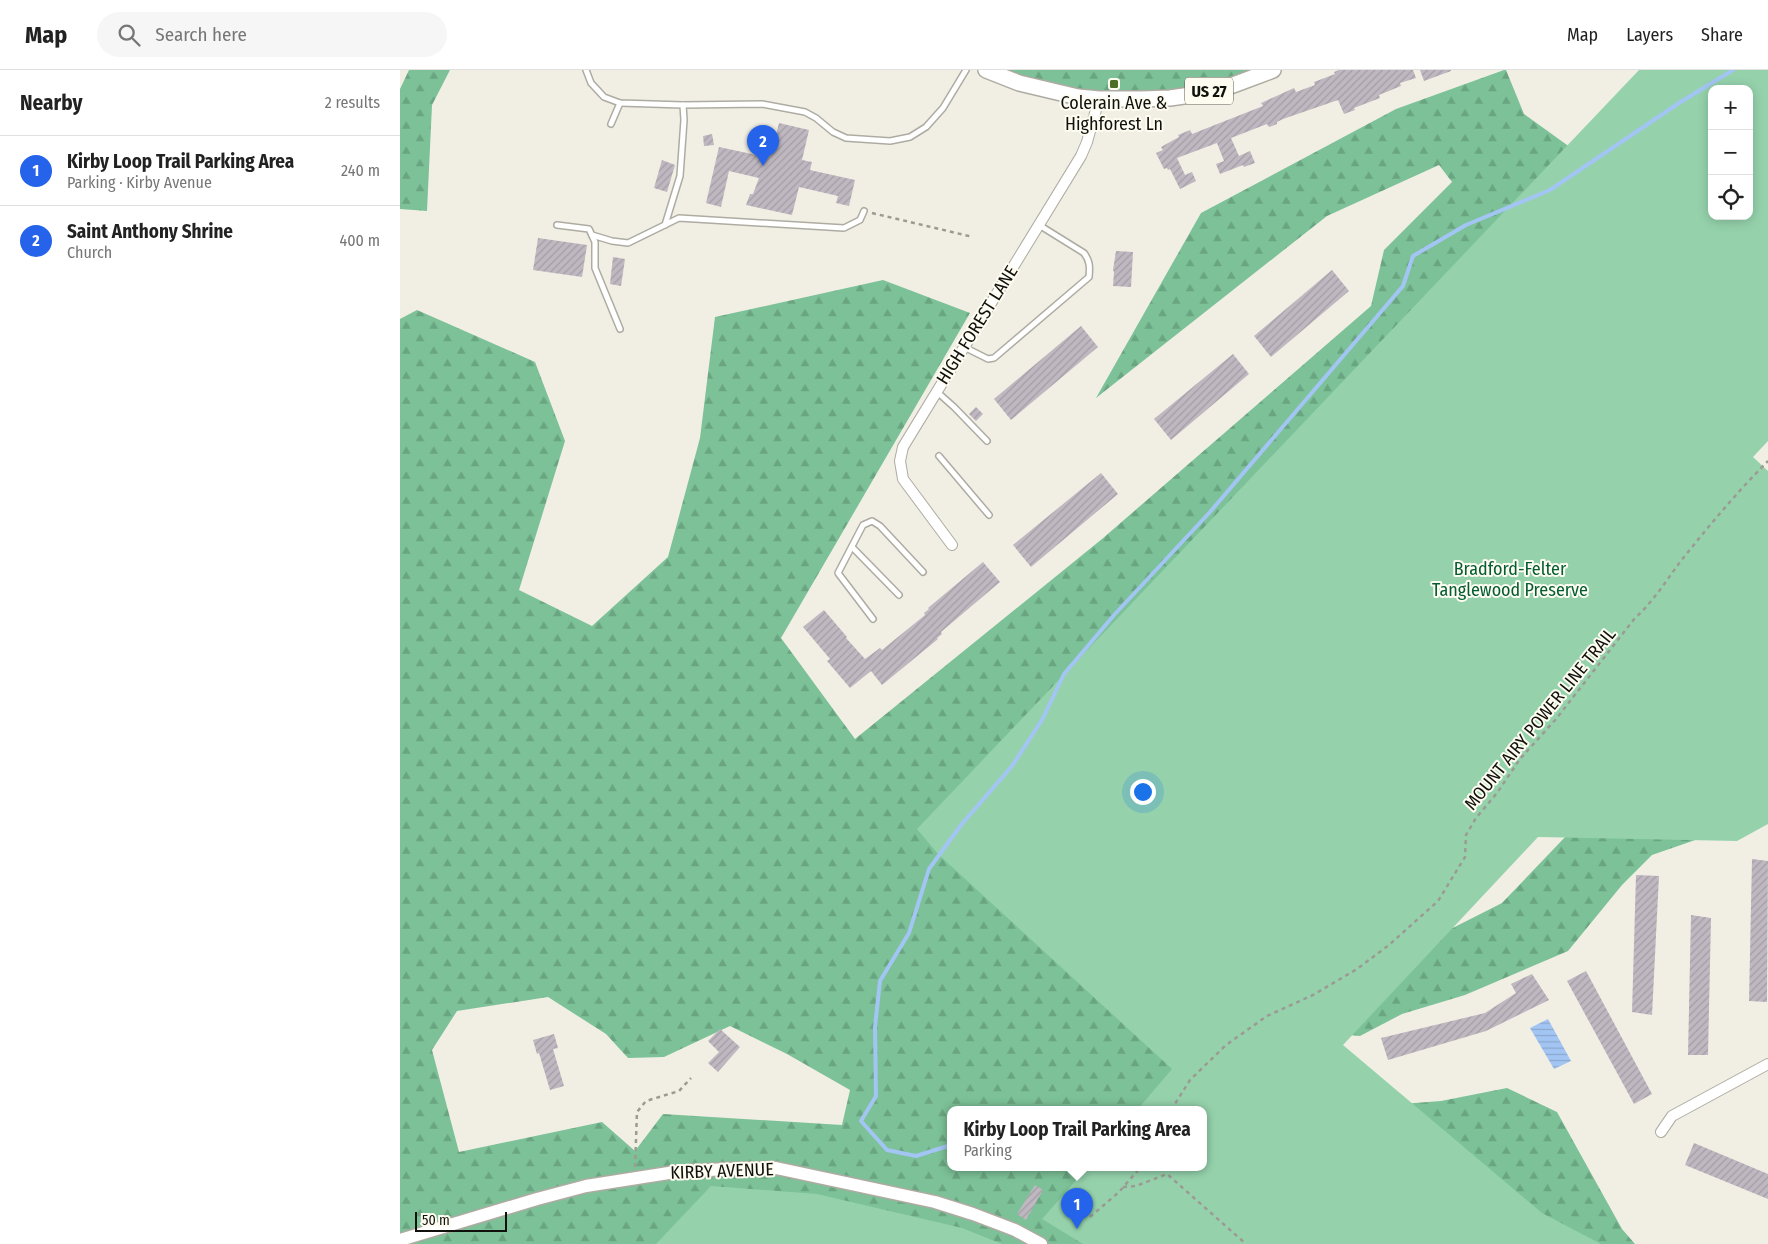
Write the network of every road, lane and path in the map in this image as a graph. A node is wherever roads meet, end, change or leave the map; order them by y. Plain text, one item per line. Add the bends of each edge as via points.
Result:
1 (586, 70) edge
2 (966, 70) edge
3 (986, 70) edge
4 (1273, 70) edge
5 (1099, 99) junction
6 (620, 103) junction
7 (682, 105) junction
8 (610, 124) dead end
9 (864, 211) joint
10 (557, 225) dead end
11 (665, 225) junction
12 (1038, 225) junction
13 (592, 235) junction
14 (973, 237) dead end
15 (620, 329) dead end
16 (963, 346) junction
17 (936, 391) junction
18 (987, 441) dead end
19 (938, 456) dead end
20 (1768, 461) edge
21 (989, 515) dead end
22 (952, 545) dead end
23 (852, 548) junction
24 (923, 572) dead end
25 (899, 595) dead end
26 (873, 619) dead end
27 (1768, 1064) edge
28 (691, 1078) dead end
29 (1174, 1106) edge
30 (1661, 1132) dead end
31 (1137, 1171) edge
32 (634, 1178) junction
33 (1123, 1187) junction
34 (1090, 1216) dead end
35 (400, 1240) edge
36 (1041, 1244) edge
37 (1246, 1244) edge

1 - 6 lane via 591,83 604,97
2 - 7 lane via 943,108 926,127 910,137 890,140 846,138 805,112 762,104
3 - 5 main road, US 27 via 1019,83
4 - 5 main road, US 27 via 1233,85 1170,98
5 - 12 street, HIGH FOREST LANE via 1088,142
6 - 7 lane
6 - 8 lane
7 - 11 lane via 680,176
9 - 11 lane via 860,220 844,228 679,218
9 - 14 path
10 - 13 lane via 589,229
11 - 13 lane via 628,243
12 - 16 street, HIGH FOREST LANE
12 - 16 lane via 1084,253 1090,267 1089,277 994,358 988,359
13 - 15 lane via 596,242 595,268
16 - 17 street, HIGH FOREST LANE
17 - 18 lane
17 - 22 street, HIGH FOREST LANE via 902,447 900,470 903,479
19 - 21 lane
20 - 29 path, MOUNT AIRY POWER LINE TRAIL via 1702,535 1476,818 1466,835 1465,856 1438,900 1357,969 1313,995 1267,1016 1226,1046 1190,1080
23 - 24 lane via 863,525 872,521
23 - 25 lane
23 - 26 lane via 838,574
27 - 30 street via 1672,1116
28 - 32 path via 679,1091 646,1101 637,1112
31 - 33 path
32 - 35 street, KIRBY AVENUE via 537,1198
32 - 36 street, KIRBY AVENUE via 726,1169 792,1170 935,1202 1007,1227
33 - 34 path
33 - 37 path via 1136,1186 1167,1174

